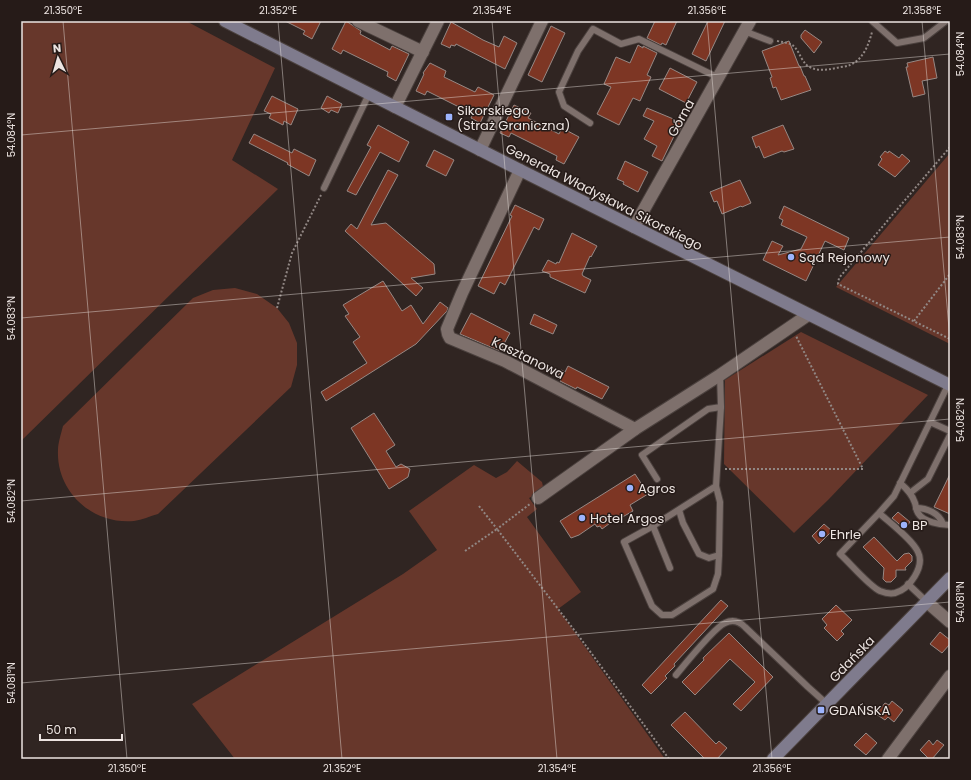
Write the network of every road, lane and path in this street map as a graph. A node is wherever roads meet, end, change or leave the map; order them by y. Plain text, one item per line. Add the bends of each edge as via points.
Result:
1 (225, 21) edge
2 (358, 21) edge
3 (438, 21) edge
4 (542, 21) edge
5 (946, 21) edge
6 (873, 22) edge
7 (747, 26) edge
8 (770, 41) joint
9 (423, 52) junction
10 (719, 78) junction
11 (369, 94) junction
12 (395, 107) junction
13 (590, 123) dead end
14 (950, 147) edge
15 (480, 150) junction
16 (520, 170) junction
17 (324, 188) joint
18 (634, 227) junction
19 (950, 274) edge
20 (277, 308) dead end
21 (808, 315) junction
22 (914, 321) junction
23 (795, 334) dead end
24 (950, 339) edge
25 (720, 375) junction
26 (949, 384) edge
27 (721, 407) junction
28 (930, 422) junction
29 (635, 429) junction
30 (950, 431) edge
31 (950, 435) edge
32 (717, 469) junction
33 (657, 479) dead end
34 (900, 483) junction
35 (716, 486) junction
36 (910, 493) junction
37 (538, 498) joint
38 (479, 506) dead end
39 (679, 510) junction
40 (879, 513) junction
41 (950, 525) edge
42 (653, 526) junction
43 (497, 529) junction
44 (465, 551) dead end
45 (719, 555) junction
46 (670, 568) dead end
47 (950, 578) edge
48 (908, 584) junction
49 (927, 602) junction
50 (950, 622) edge
51 (676, 675) dead end
52 (950, 676) edge
53 (828, 704) junction
54 (892, 758) edge
55 (669, 759) edge
56 (773, 759) edge

1 - 11 main road, Generała Władysława Sikorskiego
2 - 9 street
3 - 9 street
4 - 15 street
5 - 6 lane via 924,38 896,43
6 - 8 path via 868,44 856,61 825,70 813,69 806,65 798,49 790,43
7 - 8 lane
7 - 10 street, Górna
9 - 12 street
10 - 13 lane via 639,39 621,44 593,29 578,51 559,92 564,106
10 - 18 street, Górna
11 - 12 main road, Generała Władysława Sikorskiego
11 - 17 lane
12 - 15 main road, Generała Władysława Sikorskiego
14 - 22 path via 839,278 838,284
15 - 16 main road, Generała Władysława Sikorskiego
16 - 18 main road, Generała Władysława Sikorskiego
16 - 29 street, Kasztanowa via 462,293 447,329 448,334 450,338 505,361
17 - 20 path via 292,253
18 - 21 main road, Generała Władysława Sikorskiego
19 - 22 path
21 - 25 street
21 - 26 main road, Generała Władysława Sikorskiego
22 - 24 path
23 - 32 path via 864,468
25 - 27 lane
25 - 29 street
26 - 28 lane
27 - 32 lane
27 - 33 lane via 708,409 642,455
28 - 30 lane
28 - 34 lane
29 - 37 street
31 - 36 lane via 928,479
32 - 35 lane
34 - 36 lane
34 - 40 lane via 890,501
35 - 39 lane
35 - 45 lane via 720,502
36 - 41 lane via 920,516 938,524
37 - 43 path
38 - 43 path
39 - 42 lane
39 - 45 lane via 699,554 709,558
40 - 48 lane via 918,551 919,568
40 - 48 lane via 840,554 880,591 895,593
42 - 45 lane via 624,542 652,606 662,615 672,615 713,589 718,574
42 - 46 lane
43 - 44 path
43 - 55 path
47 - 49 main road, Gdańska
48 - 49 lane
49 - 50 street
49 - 53 main road, Gdańska
51 - 53 lane via 724,623 736,622 745,627
52 - 54 street
53 - 56 main road, Gdańska

